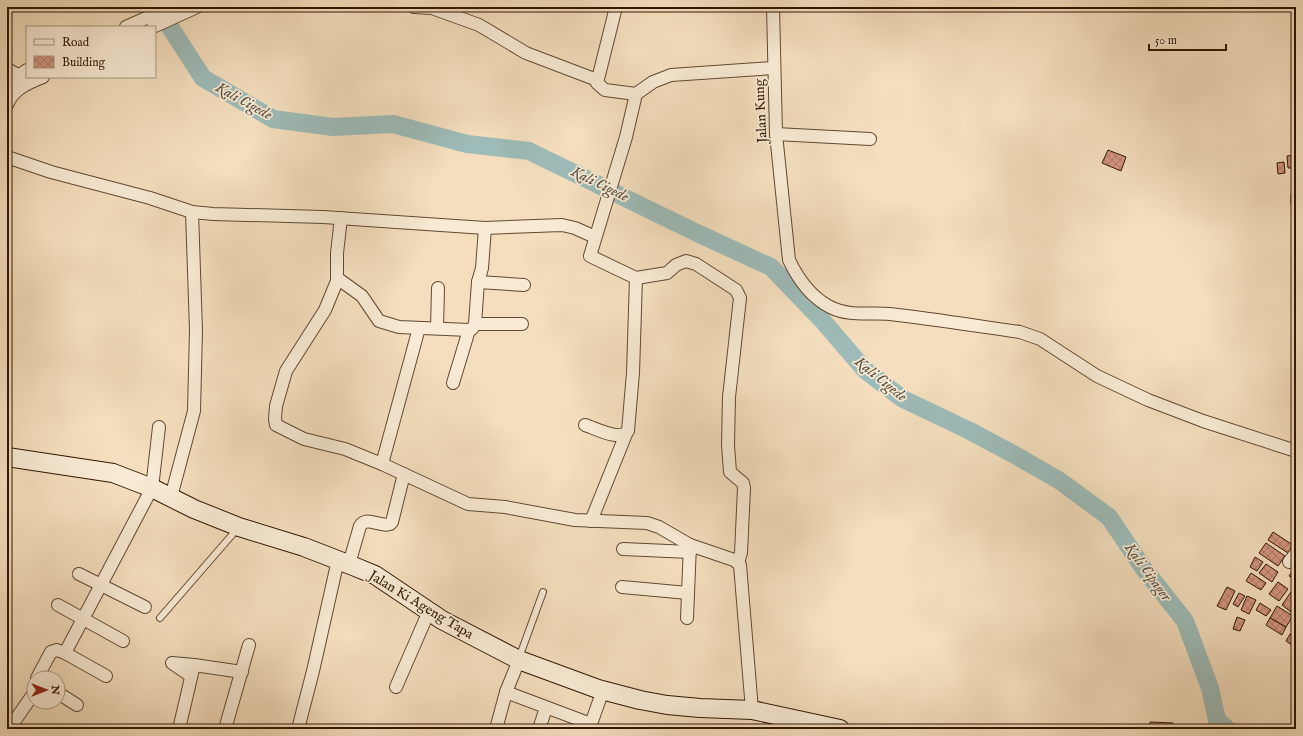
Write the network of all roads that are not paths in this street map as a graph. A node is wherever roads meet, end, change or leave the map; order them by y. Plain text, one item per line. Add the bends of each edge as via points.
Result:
1 (171, 7) edge
2 (197, 7) edge
3 (414, 7) edge
4 (616, 7) edge
5 (773, 7) edge
6 (149, 23) edge
7 (132, 26) edge
8 (773, 68) junction
9 (7, 69) edge
10 (23, 73) edge
11 (40, 78) edge
12 (597, 80) junction
13 (7, 84) edge
14 (636, 94) junction
15 (7, 105) edge
16 (776, 134) junction
17 (870, 139) dead end
18 (7, 157) edge
19 (192, 212) junction
20 (340, 218) junction
21 (484, 228) junction
22 (595, 237) junction
23 (337, 278) junction
24 (636, 278) junction
25 (478, 282) junction
26 (524, 285) dead end
27 (438, 288) dead end
28 (522, 324) dead end
29 (472, 327) junction
30 (419, 328) junction
31 (437, 328) junction
32 (453, 383) dead end
33 (585, 425) dead end
34 (159, 426) dead end
35 (626, 434) junction
36 (1296, 451) edge
37 (7, 457) edge
38 (382, 464) junction
39 (404, 474) junction
40 (152, 488) junction
41 (171, 497) junction
42 (590, 521) junction
43 (239, 527) junction
44 (623, 549) dead end
45 (690, 549) junction
46 (343, 562) junction
47 (738, 562) junction
48 (79, 574) dead end
49 (102, 585) junction
50 (622, 587) dead end
51 (544, 592) dead end
52 (688, 594) junction
53 (58, 605) dead end
54 (144, 607) dead end
55 (429, 611) junction
56 (160, 618) dead end
57 (687, 618) dead end
58 (83, 620) junction
59 (123, 641) dead end
60 (250, 645) dead end
61 (65, 653) junction
62 (519, 660) junction
63 (41, 670) edge
64 (242, 672) junction
65 (106, 676) dead end
66 (396, 687) dead end
67 (603, 690) junction
68 (506, 692) junction
69 (66, 698) edge
70 (26, 705) edge
71 (77, 705) dead end
72 (546, 708) junction
73 (752, 710) junction
74 (591, 727) edge
75 (9, 729) edge
76 (179, 729) edge
77 (225, 729) edge
78 (298, 729) edge
79 (496, 729) edge
80 (539, 729) edge
81 (840, 729) edge

1 - 6 street
2 - 6 street
3 - 12 street via 432,8 479,25 526,53
4 - 12 street
5 - 8 street, Jalan Kung
6 - 7 street
8 - 14 street via 671,75 653,82
8 - 16 street, Jalan Kung
9 - 10 street
10 - 13 street
11 - 15 street via 28,83 10,97
12 - 14 street via 600,87 605,90
14 - 22 street via 615,177
16 - 17 street
16 - 36 street, Jalan Kung via 789,260 796,275 818,300 852,314 888,314 1020,332 1047,342 1096,376 1148,400
18 - 19 street
19 - 20 street
19 - 41 street via 196,330 194,411
20 - 21 street
20 - 23 street
21 - 22 street via 562,225
21 - 25 street via 482,268
22 - 24 street via 591,257
23 - 30 street via 362,296 379,321
23 - 38 street via 325,310 286,371 276,406 275,422 278,427 304,439 345,449
24 - 35 street via 633,373
24 - 47 street via 667,272 686,261 696,264 731,285 740,298 729,397 728,445 730,472 743,483 744,488 741,553
25 - 26 street
25 - 29 street
27 - 31 street
28 - 29 street
29 - 31 street
29 - 32 street
30 - 31 street
30 - 38 street
33 - 35 street via 616,436
34 - 40 street
35 - 42 street
37 - 40 street, Jalan Ki Ageng Tapa via 113,473
38 - 39 street
39 - 42 street via 468,504 506,507 554,518
39 - 46 street via 392,522 383,526 364,521
40 - 41 street, Jalan Ki Ageng Tapa
40 - 49 street
41 - 43 street, Jalan Ki Ageng Tapa via 194,510
42 - 45 street via 647,523 659,527
43 - 46 street, Jalan Ki Ageng Tapa
43 - 56 lane
44 - 45 street
45 - 47 street
45 - 52 street
46 - 55 street, Jalan Ki Ageng Tapa via 375,575
46 - 78 street
47 - 73 street via 741,571
48 - 49 street
49 - 54 street
49 - 58 street
50 - 52 street
51 - 62 lane
52 - 57 street
53 - 58 street
55 - 62 street, Jalan Ki Ageng Tapa
55 - 66 street
58 - 59 street
58 - 61 street
60 - 64 street
61 - 63 street via 57,650 51,652
61 - 65 street
62 - 67 street, Jalan Ki Ageng Tapa
62 - 68 street
64 - 76 street via 192,671
64 - 77 street
67 - 73 street, Jalan Ki Ageng Tapa via 667,705
67 - 74 street
68 - 72 street
68 - 79 street
69 - 71 street
70 - 75 street
72 - 74 street
72 - 80 street
73 - 81 street, Jalan Ki Ageng Tapa

